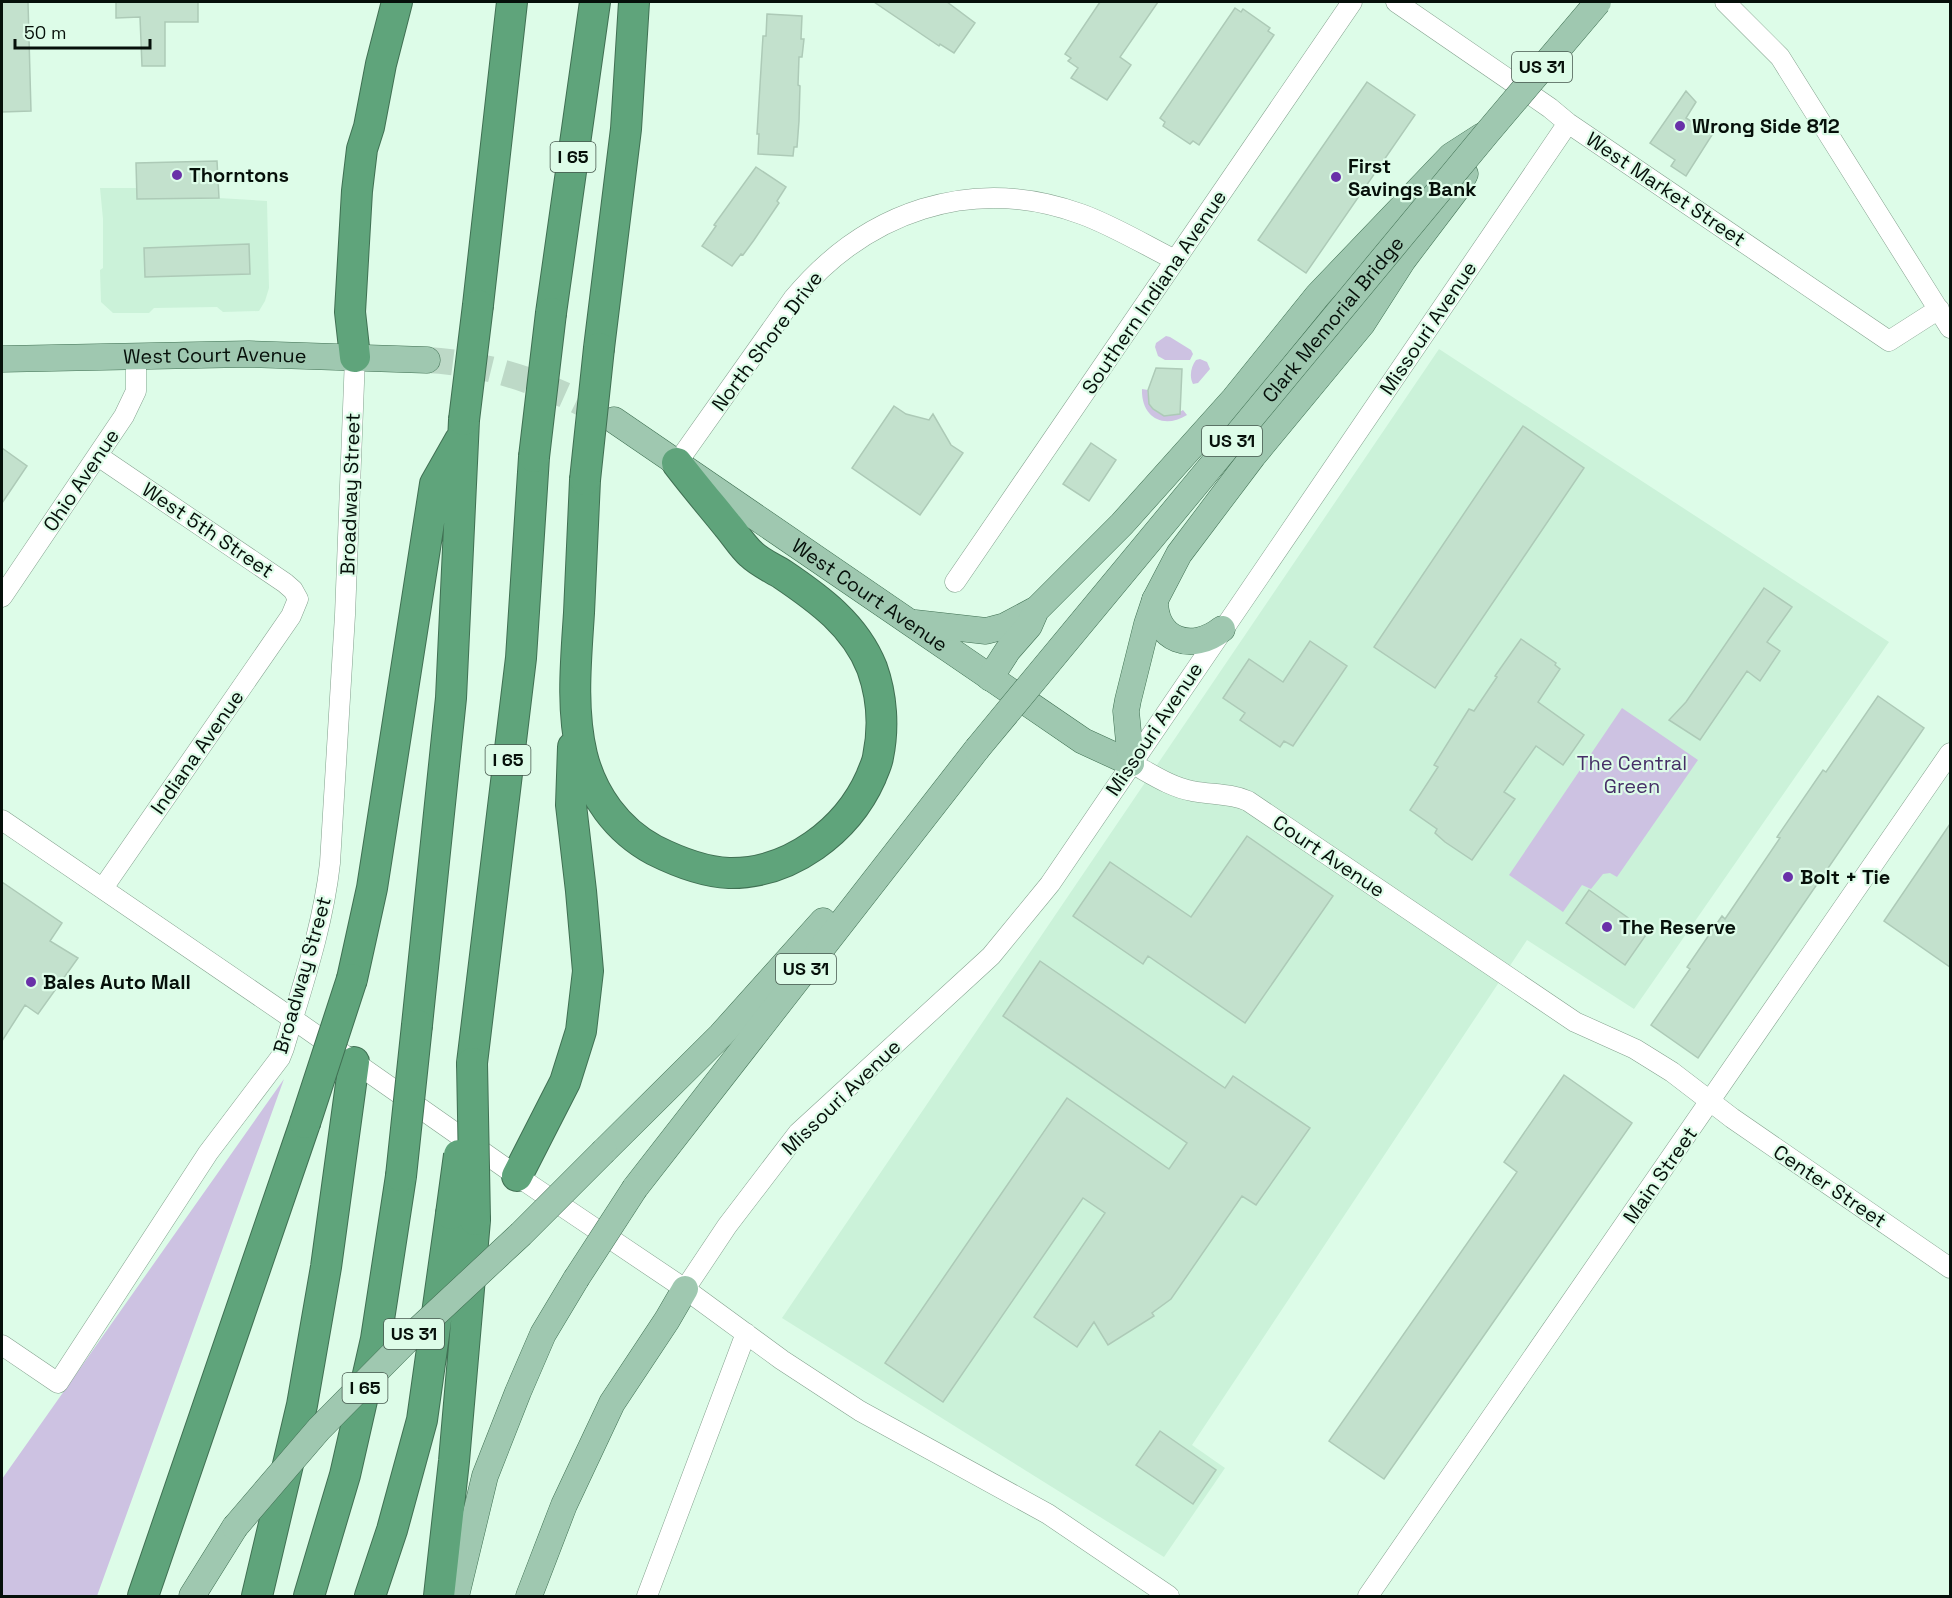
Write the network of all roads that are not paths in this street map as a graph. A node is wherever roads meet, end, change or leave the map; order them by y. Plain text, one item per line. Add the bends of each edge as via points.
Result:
1 (397, 2) edge
2 (512, 2) edge
3 (595, 2) edge
4 (634, 2) edge
5 (1352, 2) edge
6 (1396, 2) edge
7 (1598, 2) edge
8 (1725, 2) edge
9 (1568, 123) junction
10 (1487, 133) junction
11 (1175, 260) junction
12 (1939, 309) junction
13 (1950, 328) edge
14 (136, 355) junction
15 (355, 357) junction
16 (2, 359) edge
17 (427, 360) tunnel mouth
18 (614, 420) tunnel mouth
19 (464, 427) junction
20 (98, 456) junction
21 (677, 463) junction
22 (955, 582) dead end
23 (2, 597) edge
24 (1155, 600) junction
25 (1036, 610) junction
26 (291, 616) joint
27 (909, 622) junction
28 (1222, 629) junction
29 (575, 665) junction
30 (990, 678) junction
31 (977, 749) junction
32 (1950, 753) edge
33 (1131, 763) junction
34 (2, 820) edge
35 (103, 888) junction
36 (293, 1019) junction
37 (1575, 1022) joint
38 (354, 1062) junction
39 (1711, 1102) junction
40 (517, 1176) junction
41 (463, 1217) junction
42 (1950, 1268) edge
43 (685, 1289) junction
44 (746, 1334) junction
45 (2, 1345) edge
46 (142, 1596) edge
47 (192, 1596) edge
48 (257, 1596) edge
49 (309, 1596) edge
50 (370, 1596) edge
51 (439, 1596) edge
52 (456, 1596) edge
53 (529, 1596) edge
54 (647, 1596) edge
55 (1169, 1596) edge
56 (1368, 1596) edge

1 - 15 highway via 362,149 357,191 350,312
2 - 19 highway, I 65, bridge
3 - 41 highway, I 65, bridge via 534,457 521,658 472,1062
4 - 29 highway, bridge via 626,129 585,480
5 - 11 street, Southern Indiana Avenue
6 - 9 street, West Market Street
7 - 10 main road, Clark Memorial Bridge / US 31, bridge
8 - 12 street via 1780,57
9 - 12 street, West Market Street via 1889,341
9 - 28 street, Missouri Avenue
10 - 24 main road, bridge via 1456,190 1403,260 1362,324 1198,527
10 - 25 main road via 1451,156 1318,295 1155,488
10 - 31 main road, Clark Memorial Bridge / US 31, bridge
11 - 21 street, North Shore Drive via 1083,214 1039,202 970,200 903,216 842,249 808,281
11 - 22 street, Southern Indiana Avenue
12 - 13 street
14 - 15 main road, West Court Avenue
14 - 16 main road, West Court Avenue
14 - 20 street, Ohio Avenue via 136,391
15 - 17 main road, West Court Avenue
15 - 36 street, Broadway Street via 332,848 320,925
18 - 21 main road, West Court Avenue
19 - 46 highway, bridge via 435,484 372,888 352,979
19 - 49 highway, I 65, bridge via 451,698 401,1176 376,1339 345,1475
20 - 23 street, Ohio Avenue
20 - 26 street, West 5th Street via 285,583 298,598
21 - 27 main road, West Court Avenue
21 - 29 highway via 751,554 829,609 862,648 878,688 882,723 878,760 865,789 848,816 795,858 730,873 668,857 641,843 618,823 595,790 582,758 575,719
24 - 28 main road via 1157,618 1176,638 1200,642
24 - 33 main road via 1126,711
25 - 27 main road via 986,631
25 - 30 main road via 1029,626
26 - 35 street, Indiana Avenue
27 - 30 main road, West Court Avenue
28 - 33 street, Missouri Avenue
29 - 40 highway via 571,805 588,971 581,1031 564,1082
30 - 33 main road, West Court Avenue via 1083,741
31 - 47 main road, US 31, bridge via 721,1035 320,1429 236,1527
31 - 52 main road, US 31, bridge via 635,1188 576,1279 543,1334 485,1476
32 - 39 street, Main Street
33 - 37 street, Court Avenue via 1178,787 1248,801
33 - 43 street, Missouri Avenue via 1050,884 991,956 798,1133
34 - 35 street
35 - 36 street
36 - 38 street
36 - 45 street, Broadway Street via 280,1058 208,1153 58,1383
37 - 39 street, Center Street via 1635,1049
38 - 40 street
38 - 48 highway via 326,1267 302,1405
39 - 42 street, Center Street
39 - 56 street, Main Street
40 - 43 street
41 - 50 highway, I 65 via 422,1420
41 - 51 highway via 454,1461
43 - 44 street
43 - 53 main road via 612,1403 564,1505
44 - 54 street
44 - 55 street via 860,1411 1047,1514

